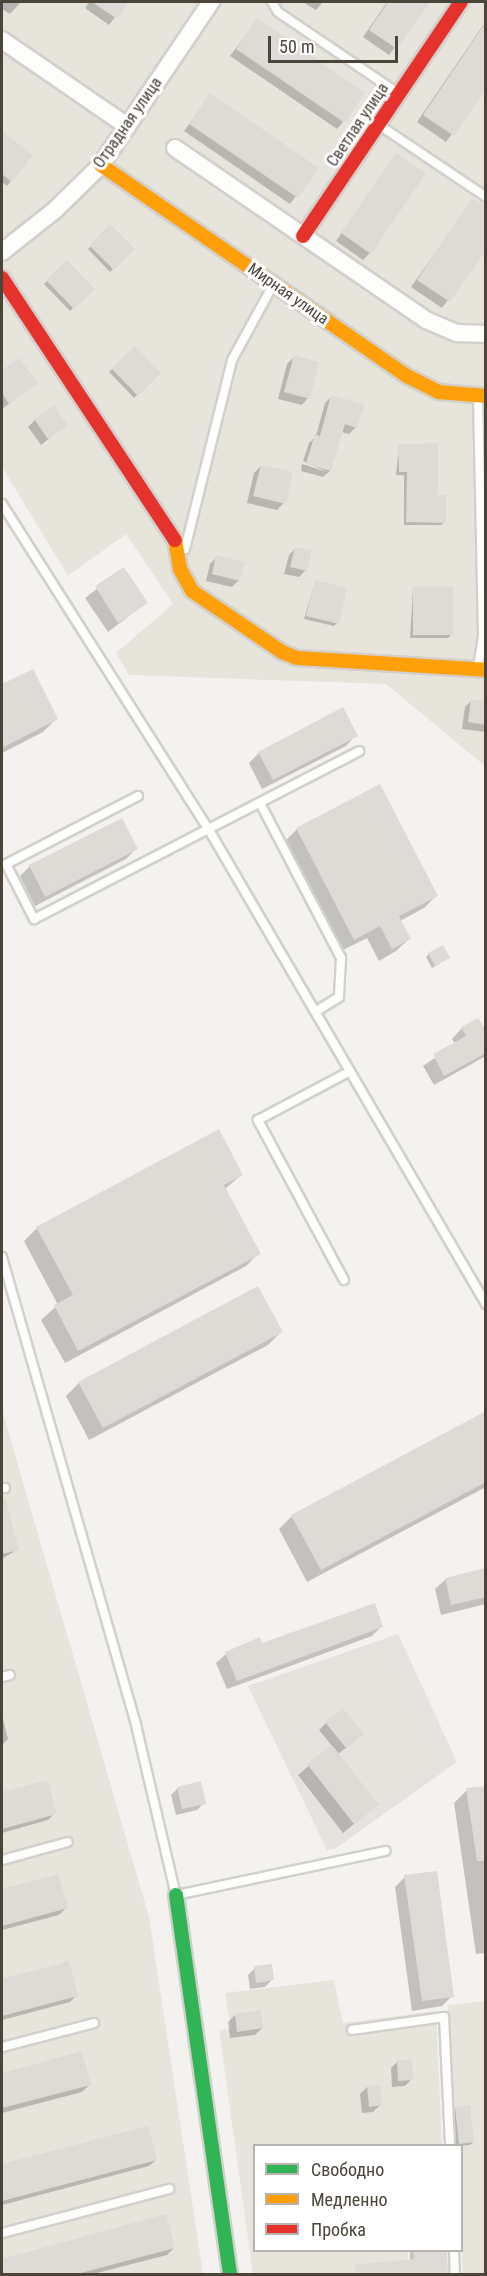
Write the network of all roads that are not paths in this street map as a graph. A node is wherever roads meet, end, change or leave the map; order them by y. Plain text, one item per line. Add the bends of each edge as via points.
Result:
1 (211, 2) edge
2 (272, 2) edge
3 (461, 2) edge
4 (2, 40) edge
5 (399, 94) junction
6 (379, 124) junction
7 (127, 126) junction
8 (175, 148) dead end
9 (101, 165) junction
10 (486, 197) edge
11 (303, 237) junction
12 (2, 252) edge
13 (2, 278) edge
14 (274, 284) junction
15 (486, 334) edge
16 (482, 396) edge
17 (2, 504) edge
18 (180, 569) junction
19 (484, 636) edge
20 (482, 669) edge
21 (359, 751) dead end
22 (138, 796) dead end
23 (260, 803) junction
24 (208, 830) junction
25 (315, 1012) junction
26 (350, 1071) junction
27 (2, 1257) edge
28 (344, 1280) dead end
29 (486, 1304) edge
30 (68, 1842) dead end
31 (385, 1851) dead end
32 (2, 1860) edge
33 (176, 1895) junction
34 (94, 2023) dead end
35 (352, 2030) dead end
36 (2, 2047) edge
37 (450, 2144) edge
38 (169, 2189) dead end
39 (2, 2233) edge
40 (454, 2252) edge
41 (230, 2274) edge
42 (455, 2274) edge

1 - 7 street, Отрадная улица
2 - 5 lane via 278,12
3 - 5 street, Светлая улица
4 - 7 street
5 - 6 street, Светлая улица
6 - 10 lane
6 - 11 street, Светлая улица
7 - 9 street, Отрадная улица
8 - 11 street
9 - 12 street, Отрадная улица via 54,211
9 - 14 street, Мирная улица
11 - 15 street via 426,320 457,333
13 - 18 street via 178,545
14 - 16 street, Мирная улица via 407,376 439,392
14 - 18 lane via 232,360
16 - 19 lane
17 - 24 lane
18 - 20 street via 192,591 282,652 297,658
19 - 20 lane
21 - 23 lane
22 - 24 lane via 6,864 34,919
23 - 24 lane
23 - 25 lane via 340,958 339,998
24 - 25 lane
25 - 26 lane
26 - 28 lane via 258,1120
26 - 29 lane
27 - 33 lane via 136,1725
30 - 32 lane
31 - 33 lane
33 - 41 street
34 - 36 lane
35 - 37 lane via 444,2017
38 - 39 lane
40 - 42 lane

